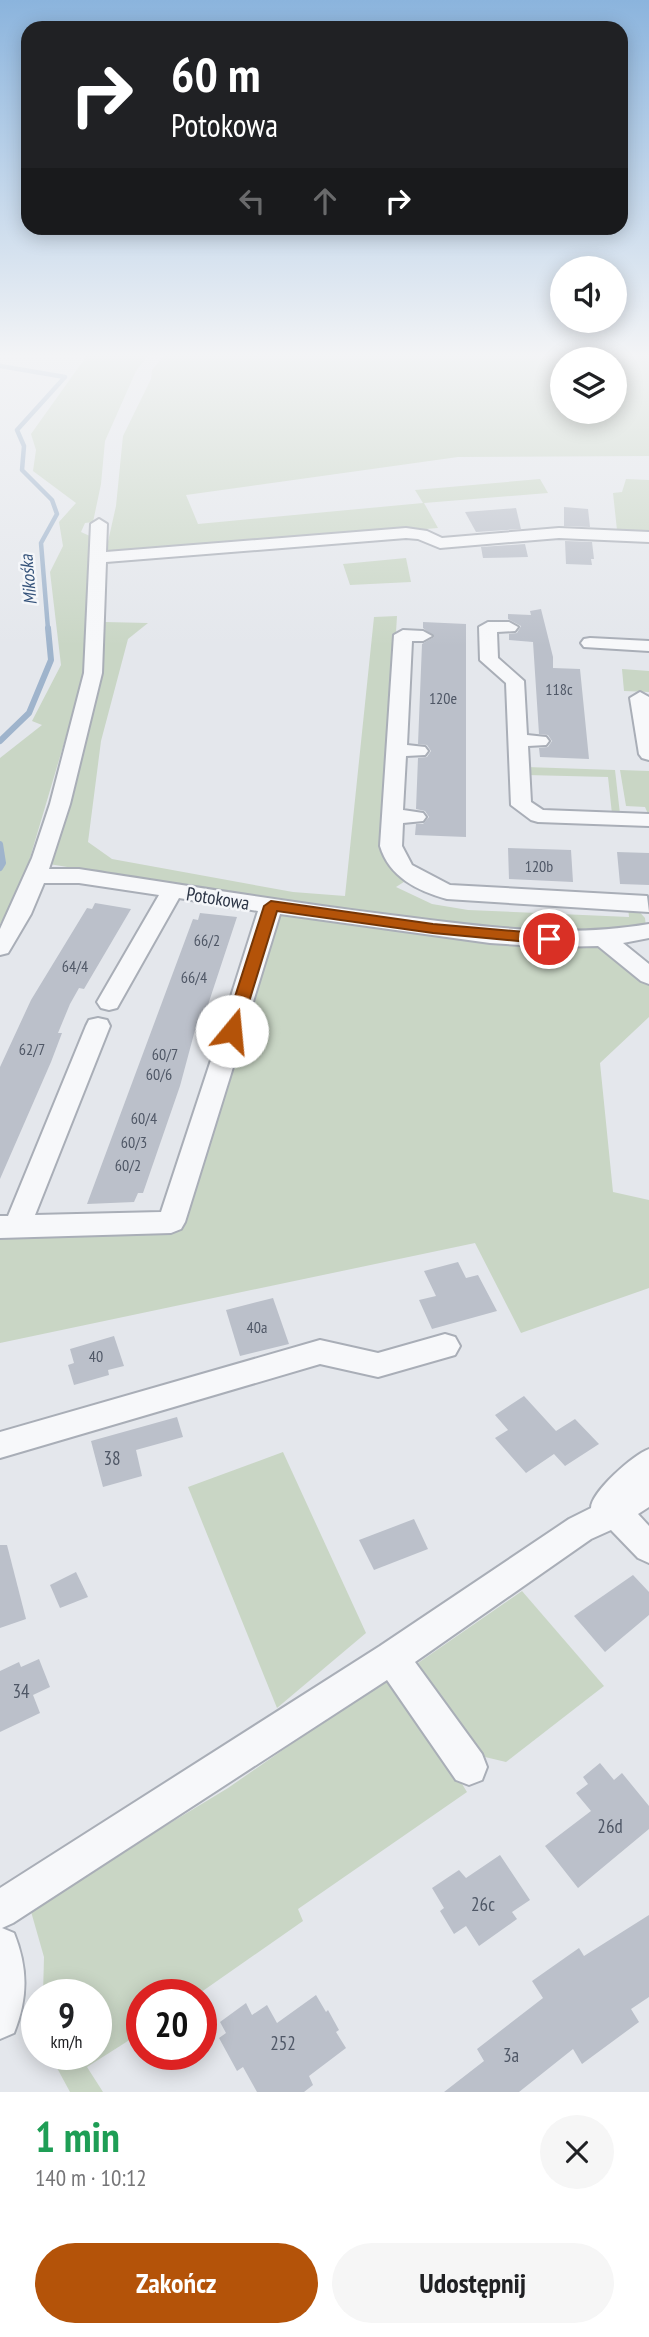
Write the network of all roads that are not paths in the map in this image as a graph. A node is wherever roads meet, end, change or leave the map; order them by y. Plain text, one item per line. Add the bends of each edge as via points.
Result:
1 (99, 524) dead end
2 (649, 537) edge
3 (97, 558) junction
4 (509, 627) dead end
5 (423, 636) dead end
6 (590, 643) dead end
7 (649, 646) edge
8 (515, 681) junction
9 (536, 682) dead end
10 (640, 698) dead end
11 (518, 740) junction
12 (539, 741) dead end
13 (396, 750) junction
14 (418, 751) dead end
15 (649, 754) edge
16 (393, 816) junction
17 (416, 817) dead end
18 (649, 820) edge
19 (37, 876) junction
20 (172, 891) junction
21 (648, 903) edge
22 (271, 906) junction
23 (649, 931) edge
24 (603, 938) junction
25 (0, 948) edge
26 (649, 976) edge
27 (109, 1002) dead end
28 (98, 1026) dead end
29 (8, 1227) edge
30 (445, 1346) dead end
31 (0, 1445) edge
32 (649, 1463) edge
33 (649, 1490) edge
34 (615, 1512) junction
35 (580, 1530) junction
36 (649, 1548) edge
37 (392, 1658) junction
38 (469, 1768) dead end
39 (0, 1910) edge
40 (0, 1947) edge
41 (0, 2019) edge

1 - 3 street
2 - 3 street via 559,533 440,542 407,533
3 - 19 street via 93,673
4 - 8 street via 488,627 490,662
5 - 13 street via 403,635 410,690
6 - 7 street
8 - 9 street
8 - 11 street
10 - 15 street
11 - 12 street
11 - 18 street via 520,800 531,814
13 - 14 street
13 - 16 street
16 - 17 street
16 - 21 street via 394,856 404,870 447,892 541,890
19 - 20 street, Potokowa via 79,876
19 - 25 street
20 - 22 street, Potokowa
20 - 27 street
22 - 24 street, Potokowa via 522,938
22 - 29 street via 172,1222
23 - 24 street, Potokowa
24 - 26 street
28 - 29 street
30 - 31 street via 378,1365 320,1352
32 - 35 street
33 - 34 street
34 - 35 street
34 - 36 street
35 - 37 street
37 - 38 street
37 - 39 street
40 - 41 street via 7,1975

